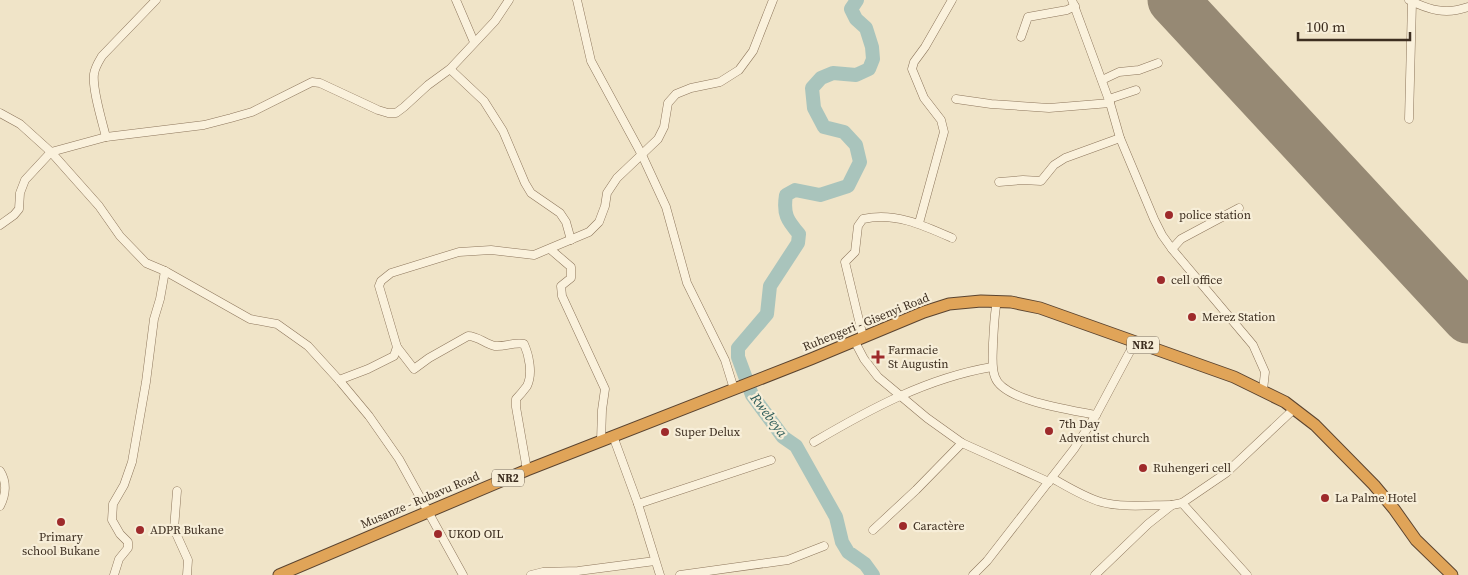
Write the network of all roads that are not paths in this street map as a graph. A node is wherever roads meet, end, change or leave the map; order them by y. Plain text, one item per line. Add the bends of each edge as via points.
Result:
1 (156, 0) edge
2 (456, 0) edge
3 (509, 0) edge
4 (576, 0) edge
5 (773, 0) edge
6 (952, 0) edge
7 (1410, 1) edge
8 (1074, 3) edge
9 (1468, 7) edge
10 (1021, 37) dead end
11 (474, 42) junction
12 (1158, 63) dead end
13 (450, 69) junction
14 (1102, 80) junction
15 (1136, 90) dead end
16 (956, 99) dead end
17 (1110, 101) junction
18 (0, 113) edge
19 (1409, 119) dead end
20 (106, 138) junction
21 (1120, 138) junction
22 (51, 152) junction
23 (642, 155) junction
24 (1000, 182) dead end
25 (1239, 208) dead end
26 (919, 223) junction
27 (0, 225) edge
28 (952, 238) dead end
29 (571, 240) junction
30 (550, 249) junction
31 (1172, 249) junction
32 (164, 271) junction
33 (997, 301) junction
34 (859, 338) junction
35 (1135, 342) junction
36 (397, 347) junction
37 (992, 367) junction
38 (339, 380) junction
39 (737, 388) junction
40 (1263, 390) junction
41 (902, 395) junction
42 (1294, 408) junction
43 (1096, 415) junction
44 (613, 436) junction
45 (601, 440) junction
46 (814, 442) dead end
47 (962, 442) junction
48 (771, 460) dead end
49 (527, 470) junction
50 (0, 471) edge
51 (1050, 480) junction
52 (178, 491) dead end
53 (1182, 503) junction
54 (638, 504) junction
55 (1172, 504) junction
56 (0, 506) edge
57 (427, 512) junction
58 (873, 530) dead end
59 (824, 546) dead end
60 (655, 561) junction
61 (293, 572) edge
62 (579, 573) edge
63 (114, 575) edge
64 (187, 575) edge
65 (279, 575) edge
66 (462, 575) edge
67 (531, 575) edge
68 (660, 575) edge
69 (680, 575) edge
70 (972, 575) edge
71 (1095, 575) edge
72 (1247, 575) edge
73 (1452, 575) edge

1 - 20 street via 96,65 94,84
2 - 11 street
3 - 11 street via 495,21
4 - 23 street via 591,62
5 - 23 street via 753,51 739,70 720,82 676,94 668,103 664,127 658,139
6 - 26 street via 912,69 924,98 941,120 944,132
7 - 9 street via 1439,12
7 - 19 street
8 - 10 street via 1067,10 1028,17
8 - 14 street
11 - 13 street
12 - 14 street via 1139,70 1119,72
13 - 20 street via 396,113 388,114 312,82 252,112 231,118 204,125
13 - 29 street via 484,102 503,132 531,193 560,213
14 - 17 street
15 - 17 street
16 - 17 street via 1049,108
17 - 21 street
18 - 22 street via 20,124
20 - 22 street
21 - 24 street via 1065,158 1054,165 1041,181
21 - 31 street via 1154,219
22 - 27 street via 25,180 20,193 20,209
22 - 32 street via 99,206 120,236 146,262
23 - 29 street via 617,178 607,193 599,222 589,232
23 - 39 street via 666,207 687,283
25 - 31 street via 1181,239
26 - 28 street
26 - 34 street via 874,217 863,219 858,226 855,252 845,262
29 - 30 street
30 - 36 street via 534,255 491,250 459,252 390,273 379,286
30 - 45 street via 571,267 571,278 561,286 562,296 605,389
31 - 40 street via 1253,345 1265,372
32 - 38 street via 250,318 277,324 308,346
32 - 63 street via 132,462 113,504 112,520 128,542
33 - 34 highway, Ruhengeri - Gisenyi Road / NR2 via 949,304
33 - 35 highway, Ruhengeri - Gisenyi Road / NR2 via 1040,308
33 - 37 street
34 - 39 highway, Ruhengeri - Gisenyi Road / NR2
34 - 41 street via 864,359 878,377
35 - 40 highway, Ruhengeri - Gisenyi Road / NR2 via 1234,376
35 - 43 street
36 - 38 street via 394,356
36 - 49 street via 414,369 468,336 495,346 524,344 529,356 528,381 516,398 516,407
37 - 41 street via 946,377
37 - 43 street via 995,378 1009,392
38 - 57 street via 399,459
39 - 44 highway, Musanze - Rubavu Road / NR2
40 - 42 highway, Ruhengeri - Gisenyi Road / NR2
41 - 46 street
41 - 47 street via 927,418
42 - 53 street via 1226,473
42 - 73 highway, Ruhengeri - Gisenyi Road / NR2 via 1374,485 1416,540
43 - 51 street
44 - 45 highway, Musanze - Rubavu Road / NR2
44 - 54 street
45 - 49 highway, Musanze - Rubavu Road / NR2
47 - 51 street
47 - 58 street
48 - 54 street
49 - 57 highway, Musanze - Rubavu Road / NR2
50 - 56 street via 5,478 5,493
51 - 55 street via 1101,502 1116,505
51 - 70 street via 987,561
52 - 64 street via 174,529 188,560
53 - 55 street
53 - 72 street
54 - 60 street
55 - 71 street
57 - 61 highway, Musanze - Rubavu Road / NR2
57 - 66 street
59 - 69 street via 788,560
60 - 62 street
60 - 68 street
61 - 65 highway, Musanze - Rubavu Road / NR2
62 - 67 street via 542,572

